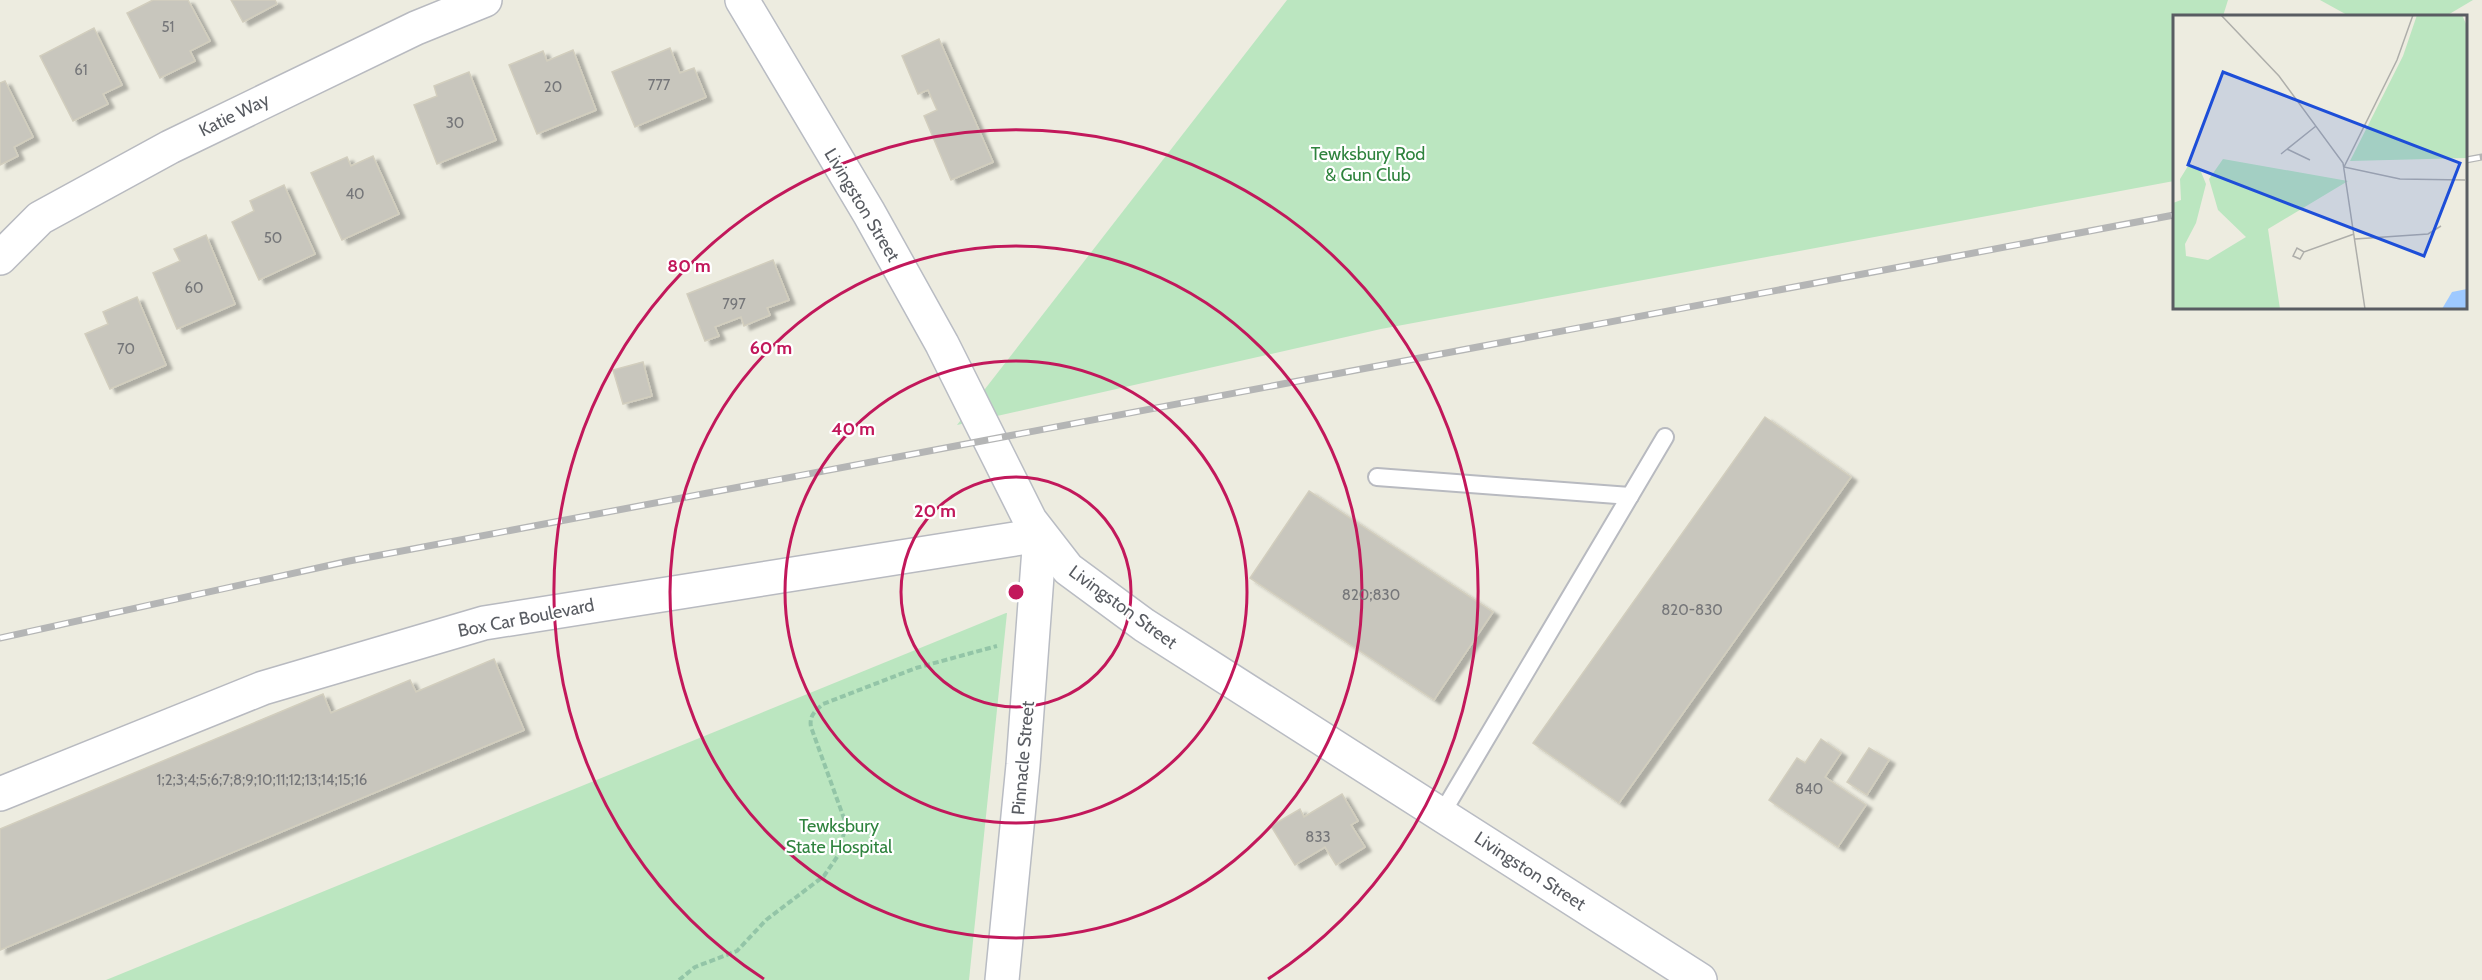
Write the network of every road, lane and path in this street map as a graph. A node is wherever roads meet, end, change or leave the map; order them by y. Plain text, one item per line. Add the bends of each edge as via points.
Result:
1 (485, 0) edge
2 (742, 0) edge
3 (0, 258) edge
4 (1665, 437) dead end
5 (1377, 477) dead end
6 (1630, 496) junction
7 (1040, 535) junction
8 (1032, 637) junction
9 (0, 794) edge
10 (1442, 815) junction
11 (679, 980) edge
12 (1002, 980) edge
13 (1700, 980) edge

1 - 3 street, Katie Way via 373,48 170,147 40,218
2 - 7 street, Livingston Street via 942,344
4 - 6 lane
5 - 6 lane
6 - 10 lane
7 - 8 street, Pinnacle Street
7 - 9 street, Box Car Boulevard via 484,623 263,688
7 - 10 street, Livingston Street via 1068,569 1111,603
8 - 11 path via 916,668 816,709 812,727 846,824 839,854 824,876 766,920 737,951 695,967
8 - 12 street, Pinnacle Street
10 - 13 street, Livingston Street

